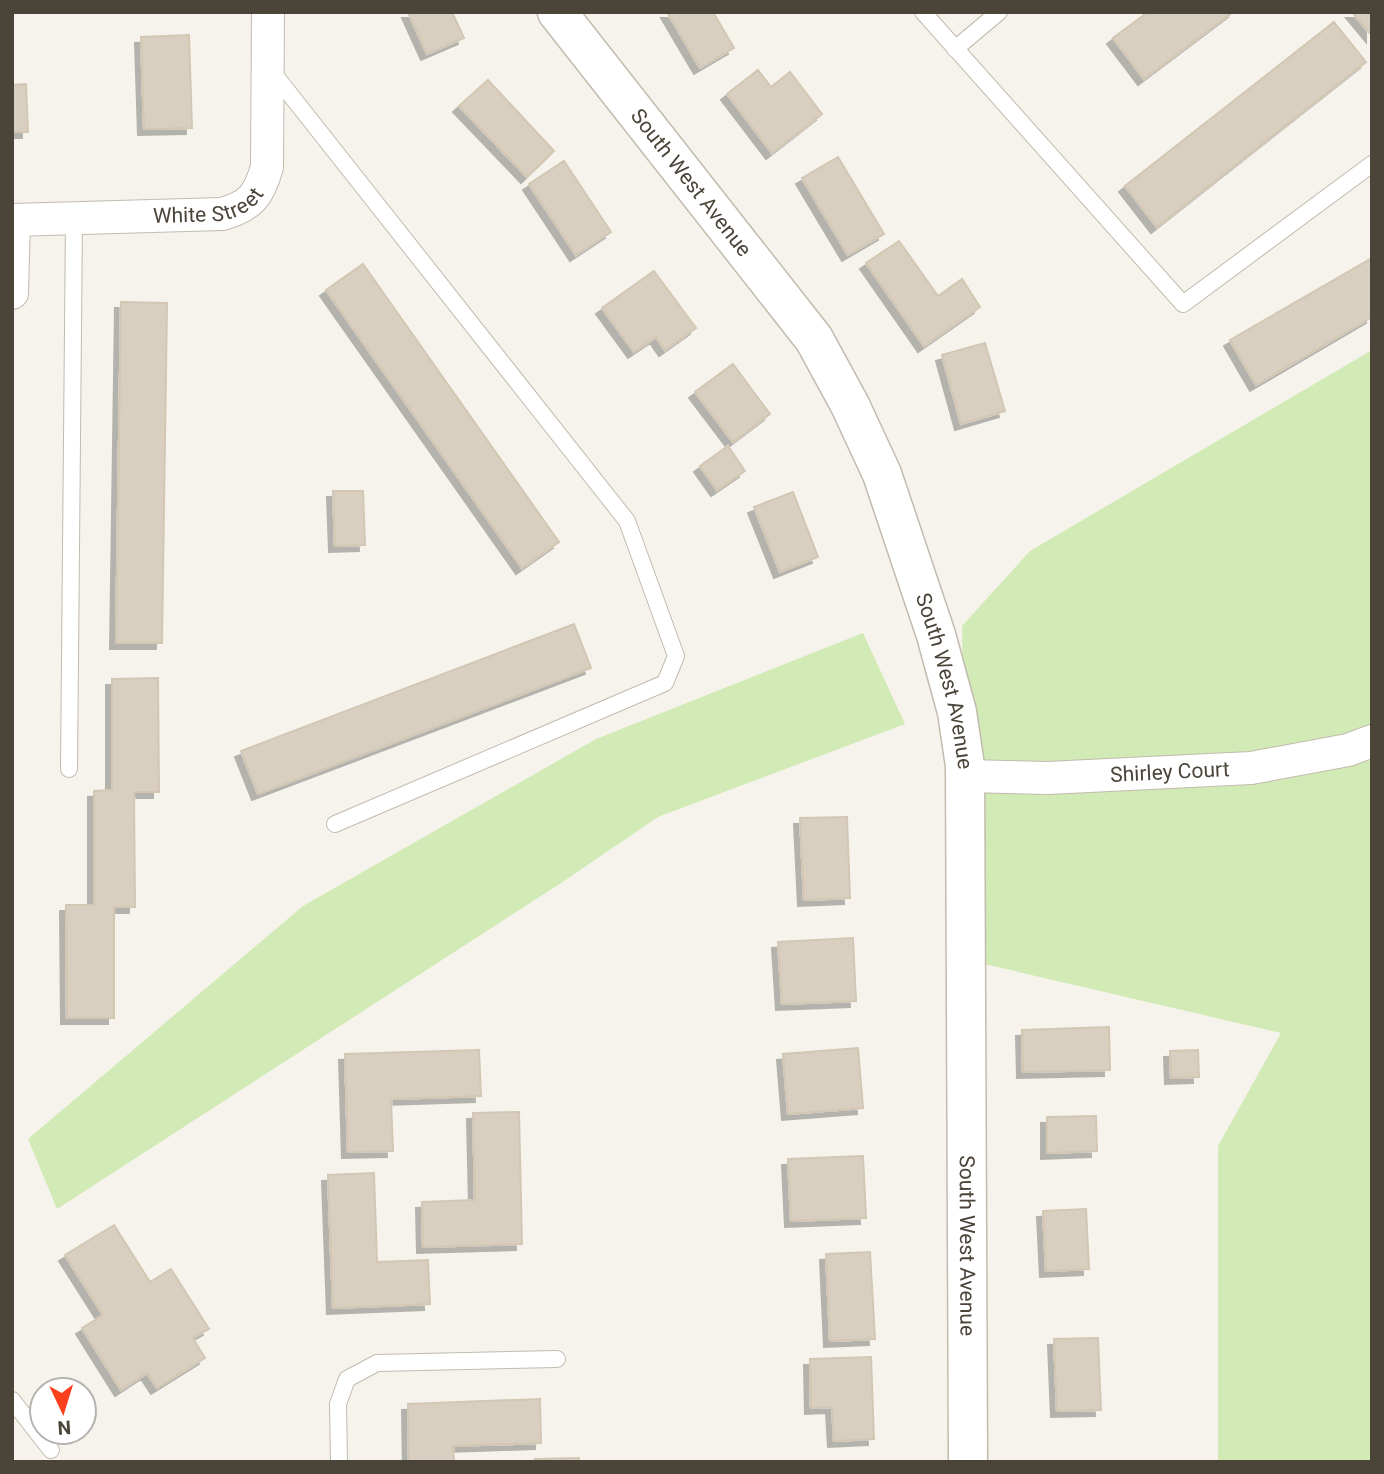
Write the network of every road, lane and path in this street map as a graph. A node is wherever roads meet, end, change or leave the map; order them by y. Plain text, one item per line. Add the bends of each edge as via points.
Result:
1 (268, 12) edge
2 (557, 12) edge
3 (923, 12) edge
4 (999, 12) edge
5 (955, 49) junction
6 (269, 67) junction
7 (1372, 164) edge
8 (74, 219) junction
9 (13, 220) edge
10 (12, 293) edge
11 (1372, 741) edge
12 (69, 769) dead end
13 (965, 776) junction
14 (335, 824) dead end
15 (557, 1359) dead end
16 (12, 1400) edge
17 (51, 1450) dead end
18 (339, 1462) edge
19 (968, 1462) edge

1 - 6 street, White Street
2 - 13 street, South West Avenue via 814,339 850,405 881,474 936,635 957,712
3 - 5 lane
4 - 5 lane
5 - 7 lane via 1182,304
6 - 8 street, White Street via 267,167 254,199 222,214
6 - 14 lane via 627,521 676,656 665,683
8 - 9 street, White Street
8 - 12 lane
9 - 10 street
11 - 13 street, Shirley Court via 1348,750 1251,768 1048,778
13 - 19 street, South West Avenue
15 - 18 lane via 377,1363 347,1379 338,1404
16 - 17 lane

